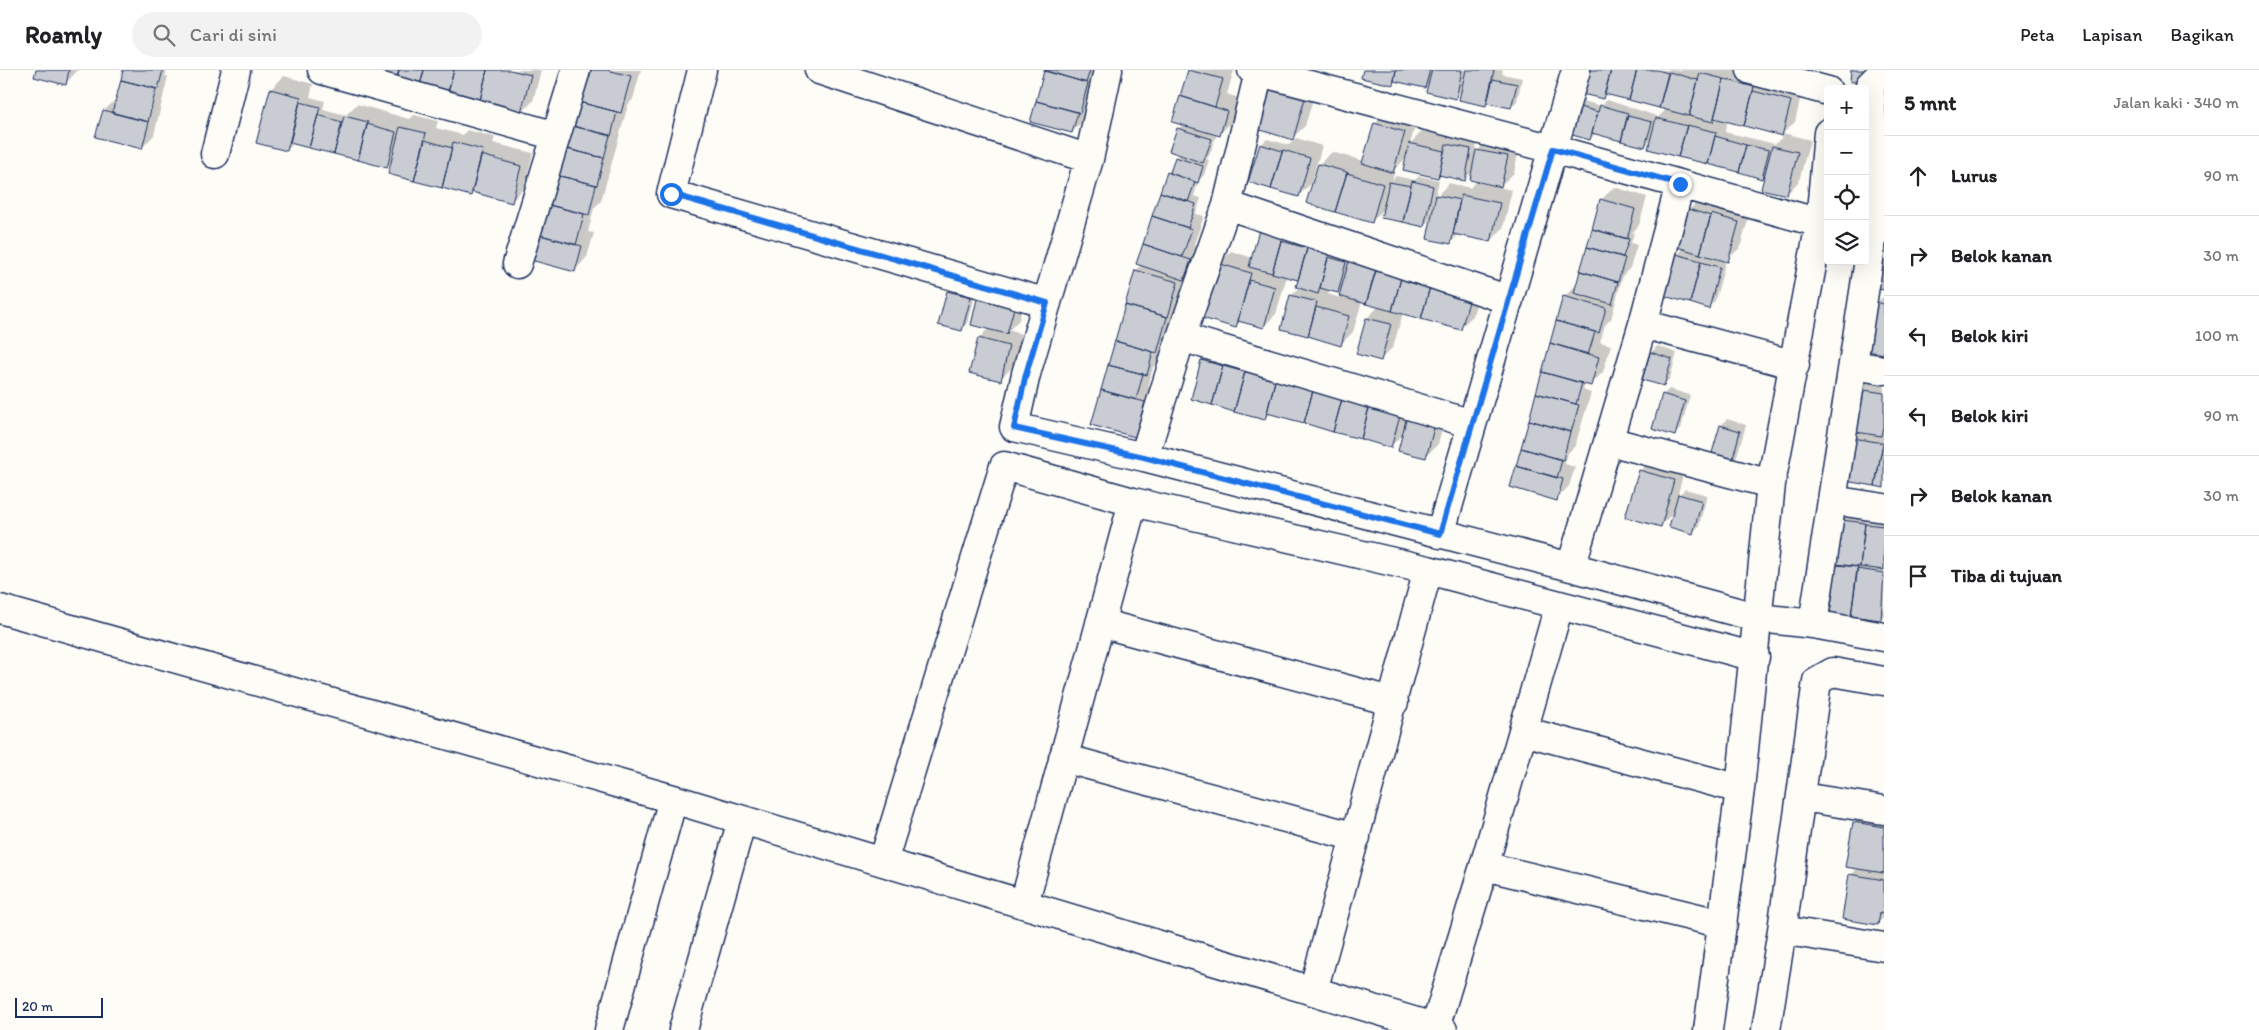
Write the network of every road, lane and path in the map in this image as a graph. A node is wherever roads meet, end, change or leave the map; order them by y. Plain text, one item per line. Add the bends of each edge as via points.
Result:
1 (236, 70) edge
2 (322, 70) edge
3 (576, 70) edge
4 (702, 70) edge
5 (819, 70) edge
6 (1108, 70) edge
7 (1576, 70) edge
8 (1751, 70) edge
9 (1833, 70) edge
10 (1884, 70) edge
11 (1256, 71) edge
12 (1832, 85) edge
13 (1824, 90) edge
14 (556, 136) junction
15 (1553, 149) junction
16 (215, 154) dead end
17 (1089, 159) junction
18 (1824, 175) edge
19 (1680, 184) junction
20 (1880, 196) edge
21 (1227, 205) junction
22 (1820, 223) junction
23 (1879, 228) edge
24 (517, 264) dead end
25 (1508, 300) junction
26 (1047, 303) junction
27 (1642, 324) junction
28 (1181, 338) junction
29 (1795, 365) junction
30 (1853, 365) junction
31 (1884, 370) edge
32 (1472, 424) junction
33 (1609, 441) junction
34 (1144, 457) junction
35 (1771, 484) junction
36 (1832, 500) junction
37 (1133, 502) junction
38 (1884, 508) edge
39 (1440, 534) junction
40 (1571, 567) junction
41 (1428, 570) junction
42 (1559, 606) junction
43 (0, 609) edge
44 (1786, 621) junction
45 (1100, 623) junction
46 (1884, 637) edge
47 (1755, 657) junction
48 (1884, 681) edge
49 (1394, 702) junction
50 (1523, 731) junction
51 (1063, 758) junction
52 (1740, 789) junction
53 (1802, 797) junction
54 (673, 799) junction
55 (1884, 810) edge
56 (742, 820) junction
57 (1356, 837) junction
58 (883, 862) junction
59 (1484, 866) junction
60 (1024, 904) junction
61 (1723, 924) junction
62 (1782, 930) junction
63 (1884, 947) edge
64 (1313, 991) junction
65 (1439, 1029) edge
66 (609, 1030) edge
67 (683, 1030) edge
68 (1708, 1030) edge
69 (1766, 1030) edge

1 - 16 street
2 - 14 street
3 - 14 street
4 - 26 street via 671,194
5 - 17 street
6 - 17 street
7 - 15 street
8 - 13 street
9 - 12 street
10 - 20 street via 1870,85
11 - 15 street
11 - 21 street
14 - 24 street
15 - 19 street
15 - 25 street
17 - 26 street
18 - 22 street
19 - 22 street
19 - 27 street
20 - 23 street
21 - 25 street
21 - 28 street
22 - 29 street
23 - 30 street
25 - 32 street
26 - 34 street via 1014,428
27 - 29 street
27 - 33 street
28 - 32 street
28 - 34 street
29 - 35 street
30 - 31 street
30 - 36 street
32 - 39 street
33 - 35 street
33 - 40 street
34 - 39 street
35 - 44 street
36 - 38 street
36 - 44 street
37 - 41 street
37 - 45 street
37 - 58 street via 1004,466
39 - 40 street
40 - 44 street
41 - 42 street
41 - 49 street
42 - 47 street
42 - 50 street
43 - 54 street
44 - 46 street
44 - 47 street
45 - 49 street
45 - 51 street
47 - 52 street
48 - 53 street via 1833,672 1817,681
49 - 57 street
50 - 52 street
50 - 59 street
51 - 57 street
51 - 60 street
52 - 61 street
53 - 55 street
53 - 62 street
54 - 56 street
54 - 66 street
56 - 58 street
56 - 67 street
57 - 64 street
58 - 60 street
59 - 61 street
59 - 65 street
60 - 64 street
61 - 68 street
62 - 63 street
62 - 69 street
64 - 65 street

